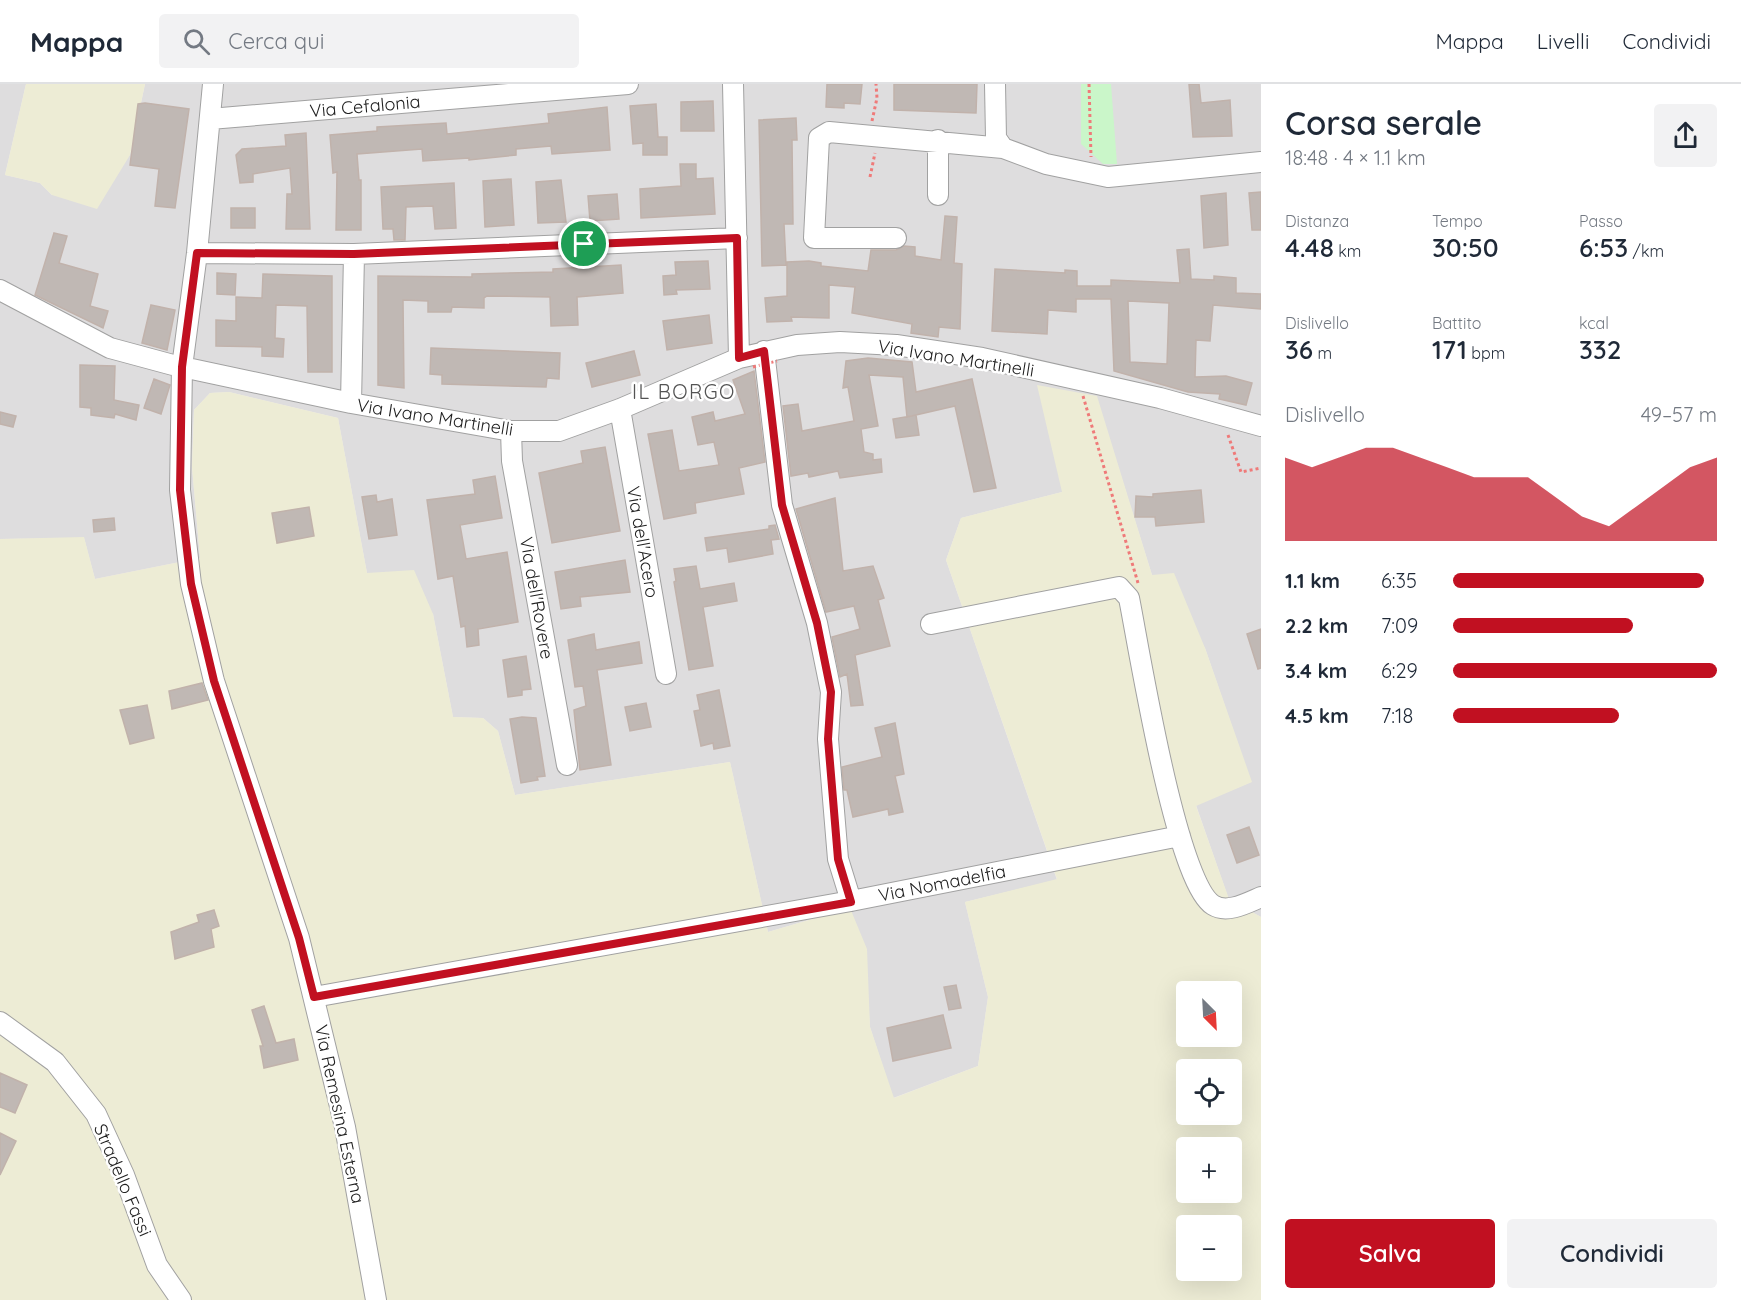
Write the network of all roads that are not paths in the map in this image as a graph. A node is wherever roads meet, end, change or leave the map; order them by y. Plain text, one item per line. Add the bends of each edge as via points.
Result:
1 (213, 84) edge
2 (628, 84) edge
3 (733, 84) edge
4 (995, 84) edge
5 (210, 119) junction
6 (938, 140) junction
7 (1003, 148) junction
8 (1261, 162) edge
9 (938, 195) dead end
10 (896, 237) dead end
11 (737, 238) junction
12 (197, 253) junction
13 (354, 254) junction
14 (0, 290) edge
15 (758, 359) junction
16 (182, 367) junction
17 (351, 403) junction
18 (620, 409) junction
19 (1261, 427) edge
20 (511, 431) junction
21 (931, 624) dead end
22 (666, 674) dead end
23 (567, 765) dead end
24 (1180, 836) junction
25 (1256, 899) edge
26 (851, 902) junction
27 (314, 997) junction
28 (0, 1022) edge
29 (181, 1300) edge
30 (376, 1300) edge

1 - 5 street, Via Remesina Esterna
2 - 5 street, Via Cefalonia
3 - 11 street
4 - 7 street via 996,138
5 - 12 street, Via Remesina Esterna
6 - 7 street
6 - 9 street
6 - 10 street via 829,132 819,138 814,238
7 - 8 street via 1046,164 1108,177
11 - 13 street
11 - 15 street
12 - 13 street
12 - 16 street, Via Remesina Esterna
13 - 17 street
14 - 16 street, Via Ivano Martinelli via 110,348
15 - 18 street, Via Ivano Martinelli
15 - 19 street, Via Ivano Martinelli via 808,344 896,345 982,358 1160,398
15 - 26 street via 782,505 817,623 831,692 828,739 838,859
16 - 17 street, Via Ivano Martinelli
16 - 27 street, Via Remesina Esterna via 180,490 191,584 214,681 299,938
17 - 20 street, Via Ivano Martinelli
18 - 20 street, Via Ivano Martinelli via 559,431
18 - 22 street, Via dell'Acero
20 - 23 street, Via dell'Rovere via 512,457
21 - 24 street via 1119,587 1125,591 1163,779
24 - 25 street via 1204,895 1213,905 1224,909
24 - 26 street, Via Nomadelfia
26 - 27 street, Via Nomadelfia
27 - 30 street, Via Remesina Esterna via 345,1128
28 - 29 street, Stradello Fassi via 55,1062 96,1114 124,1174 157,1264

